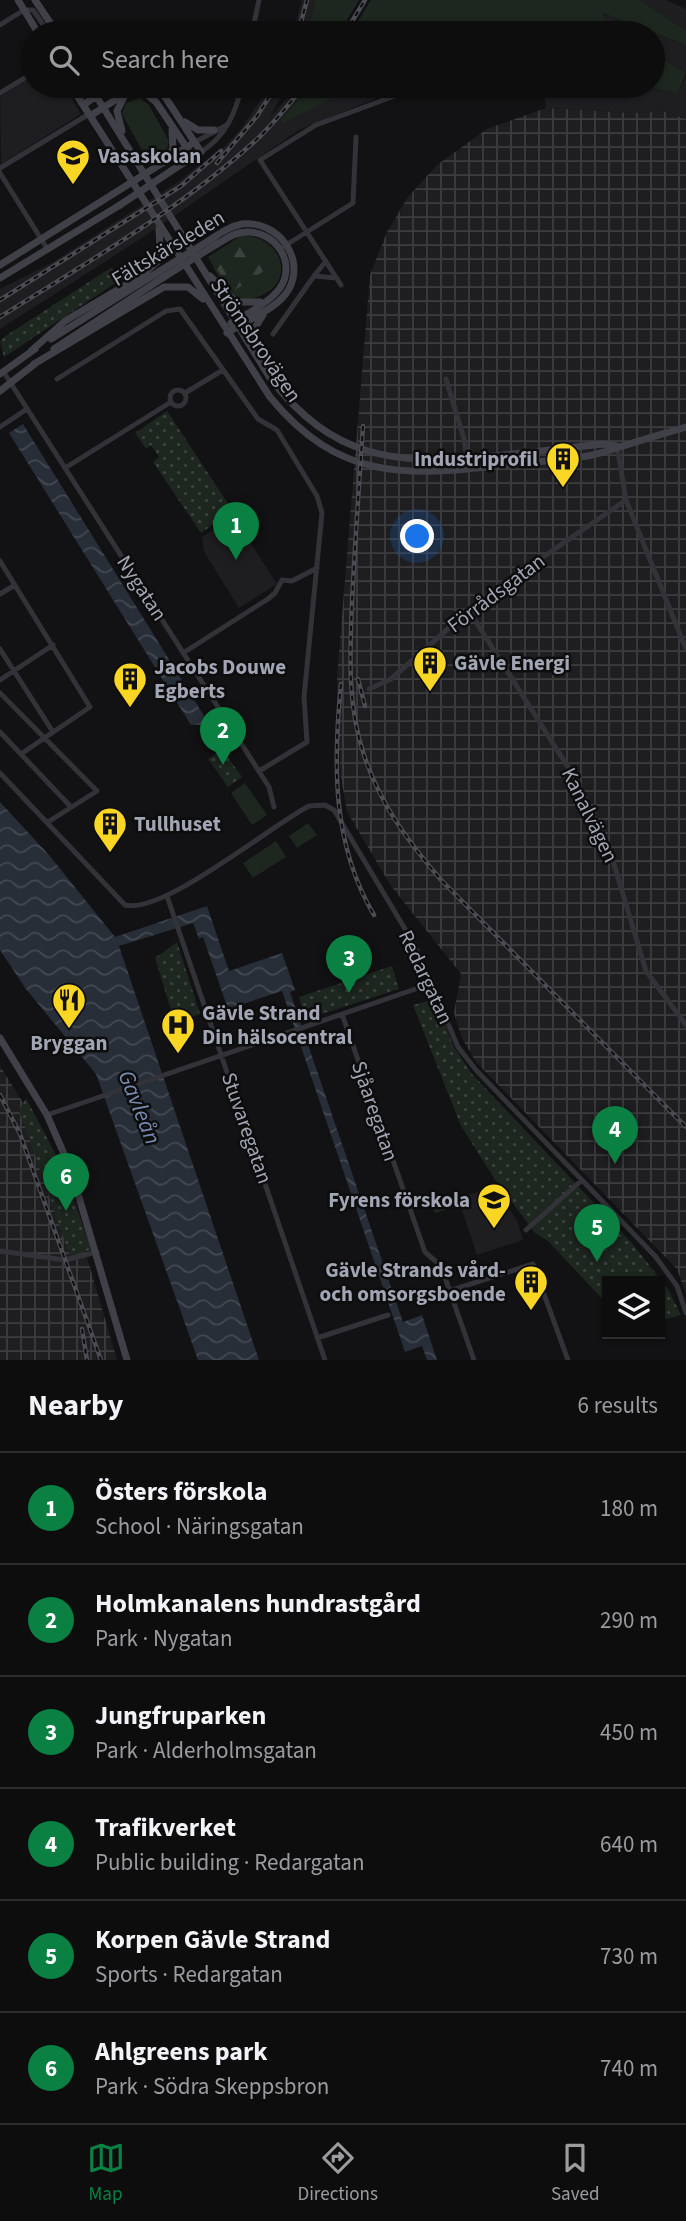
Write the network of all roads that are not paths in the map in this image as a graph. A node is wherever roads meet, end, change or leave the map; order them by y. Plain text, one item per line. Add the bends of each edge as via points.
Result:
1 (18, 0) edge
2 (35, 0) edge
3 (259, 0) edge
4 (24, 10) junction
5 (31, 21) edge
6 (41, 21) edge
7 (49, 21) edge
8 (255, 21) edge
9 (0, 25) edge
10 (21, 80) edge
11 (0, 93) edge
12 (79, 98) edge
13 (94, 98) edge
14 (98, 98) edge
15 (120, 98) edge
16 (125, 98) edge
17 (151, 98) edge
18 (166, 98) edge
19 (237, 98) edge
20 (389, 98) edge
21 (83, 105) junction
22 (104, 106) junction
23 (89, 115) junction
24 (181, 120) junction
25 (227, 125) junction
26 (171, 126) junction
27 (214, 130) junction
28 (356, 138) dead end
29 (195, 142) junction
30 (186, 148) junction
31 (131, 152) junction
32 (201, 152) junction
33 (193, 158) junction
34 (164, 162) junction
35 (0, 171) edge
36 (156, 222) junction
37 (307, 232) junction
38 (41, 240) junction
39 (284, 247) junction
40 (48, 250) junction
41 (326, 261) junction
42 (0, 265) edge
43 (200, 266) junction
44 (162, 274) junction
45 (314, 276) junction
46 (0, 278) edge
47 (337, 278) junction
48 (341, 285) dead end
49 (266, 306) junction
50 (213, 309) junction
51 (236, 323) junction
52 (225, 330) junction
53 (273, 334) dead end
54 (253, 350) junction
55 (31, 351) junction
56 (34, 364) junction
57 (223, 370) junction
58 (2, 373) edge
59 (57, 379) dead end
60 (446, 379) dead end
61 (10, 382) junction
62 (0, 391) edge
63 (185, 393) junction
64 (171, 402) junction
65 (27, 408) junction
66 (0, 427) edge
67 (686, 427) edge
68 (617, 446) junction
69 (468, 458) junction
70 (65, 468) junction
71 (469, 469) junction
72 (626, 500) junction
73 (0, 561) edge
74 (317, 568) junction
75 (15, 585) junction
76 (0, 594) edge
77 (471, 614) junction
78 (53, 645) junction
79 (0, 649) edge
80 (686, 649) edge
81 (184, 653) junction
82 (13, 671) junction
83 (0, 680) edge
84 (369, 689) dead end
85 (0, 693) edge
86 (0, 732) edge
87 (53, 732) junction
88 (44, 739) junction
89 (21, 754) junction
90 (259, 771) junction
91 (0, 773) edge
92 (71, 807) junction
93 (274, 807) dead end
94 (48, 822) junction
95 (167, 896) junction
96 (433, 983) junction
97 (342, 1014) junction
98 (686, 1025) edge
99 (0, 1038) edge
100 (221, 1054) junction
101 (47, 1115) junction
102 (581, 1181) junction
103 (526, 1230) dead end
104 (0, 1251) edge
105 (97, 1252) junction
106 (449, 1291) junction
107 (686, 1312) edge
108 (388, 1315) dead end
109 (317, 1338) junction
110 (127, 1360) edge
111 (325, 1360) edge
112 (474, 1360) edge
113 (568, 1360) edge

1 - 4 main road
2 - 7 main road
3 - 8 street
4 - 5 main road
4 - 6 street via 33,10
4 - 9 street
10 - 11 street
12 - 21 main road, Strömsbrovägen
13 - 21 main road
14 - 22 main road
15 - 22 main road
16 - 31 main road via 117,115
17 - 26 main road
18 - 24 main road
19 - 25 street
20 - 37 street via 316,125 260,160
21 - 23 main road, Strömsbrovägen
22 - 23 main road
22 - 31 main road
23 - 35 street
23 - 36 main road, Strömsbrovägen
24 - 27 main road via 198,130
24 - 29 main road
25 - 27 street
25 - 32 street via 220,138
26 - 30 main road
26 - 34 main road via 174,145
27 - 29 street
28 - 37 street via 353,203
29 - 30 main road
29 - 32 main road
30 - 33 main road
30 - 34 main road
31 - 43 main road, Strömsbrovägen
32 - 33 main road
33 - 40 main road, bridge
34 - 38 main road, bridge
35 - 38 street
36 - 50 main road, Strömsbrovägen
36 - 55 main road via 157,261 141,276 65,321
37 - 39 street
37 - 41 street
38 - 40 street
38 - 42 main road
39 - 44 main road, Fältskärsleden, bridge via 257,232 243,231 215,241
39 - 49 main road via 285,276
40 - 46 main road
41 - 45 street
41 - 47 street
43 - 49 main road via 236,302
43 - 51 main road, Strömsbrovägen
44 - 55 main road, Fältskärsleden
44 - 56 main road, Fältskärsleden
45 - 47 street
45 - 53 street
47 - 48 street
49 - 51 main road
49 - 54 main road via 255,328
50 - 52 main road, Strömsbrovägen
50 - 56 main road via 188,287 164,287
51 - 52 main road
51 - 54 main road, Strömsbrovägen
52 - 71 main road, Strömsbrovägen via 286,417 338,454 394,472
54 - 69 main road, Strömsbrovägen via 307,420 354,448 403,460
55 - 58 main road, Fältskärsleden
56 - 61 main road, Fältskärsleden
57 - 59 street via 185,312 174,309
57 - 63 street
57 - 74 street via 258,419 277,430 317,496 322,513
58 - 61 street, Nygatan
60 - 69 street
61 - 62 main road, Fältskärsleden
61 - 65 street, Nygatan
63 - 64 street via 174,391
63 - 64 street via 184,404
64 - 70 street
65 - 66 street
65 - 70 street, Nygatan
67 - 68 main road, Strömsbrovägen
68 - 69 main road, Strömsbrovägen
68 - 71 main road, Strömsbrovägen via 603,452
68 - 72 street
69 - 71 street
70 - 81 street, Nygatan
72 - 77 street, Förrådsgatan via 482,599
72 - 80 street
73 - 75 street
74 - 81 street via 282,580 268,599
74 - 90 street via 304,696 307,742
75 - 76 street
75 - 78 street
77 - 84 street, Förrådsgatan via 458,620 391,679
77 - 98 street, Kanalvägen via 583,793 610,851 646,971
78 - 82 street
78 - 87 street via 90,707
79 - 82 street
81 - 90 street, Nygatan
82 - 83 street
82 - 87 street
85 - 88 street
86 - 89 street
87 - 88 street
88 - 89 street
88 - 92 street via 97,791
89 - 92 street
90 - 93 street, Nygatan
91 - 94 street
92 - 94 street
94 - 95 street, Redargatan via 125,905 142,906
95 - 96 street, Redargatan via 301,810 325,805 341,820
95 - 100 street, Stuvaregatan
96 - 97 street
96 - 102 street, Redargatan via 458,1047
97 - 100 street
97 - 106 street, Sjåaregatan via 425,1252 441,1266
99 - 101 main road
100 - 101 street
100 - 109 street, Stuvaregatan
101 - 105 main road via 72,1170
102 - 103 street
102 - 107 street, Redargatan via 668,1272
104 - 105 street via 65,1259
105 - 110 main road
106 - 112 street, Sjåaregatan
106 - 113 street via 533,1264
108 - 109 street
109 - 111 street, Stuvaregatan

